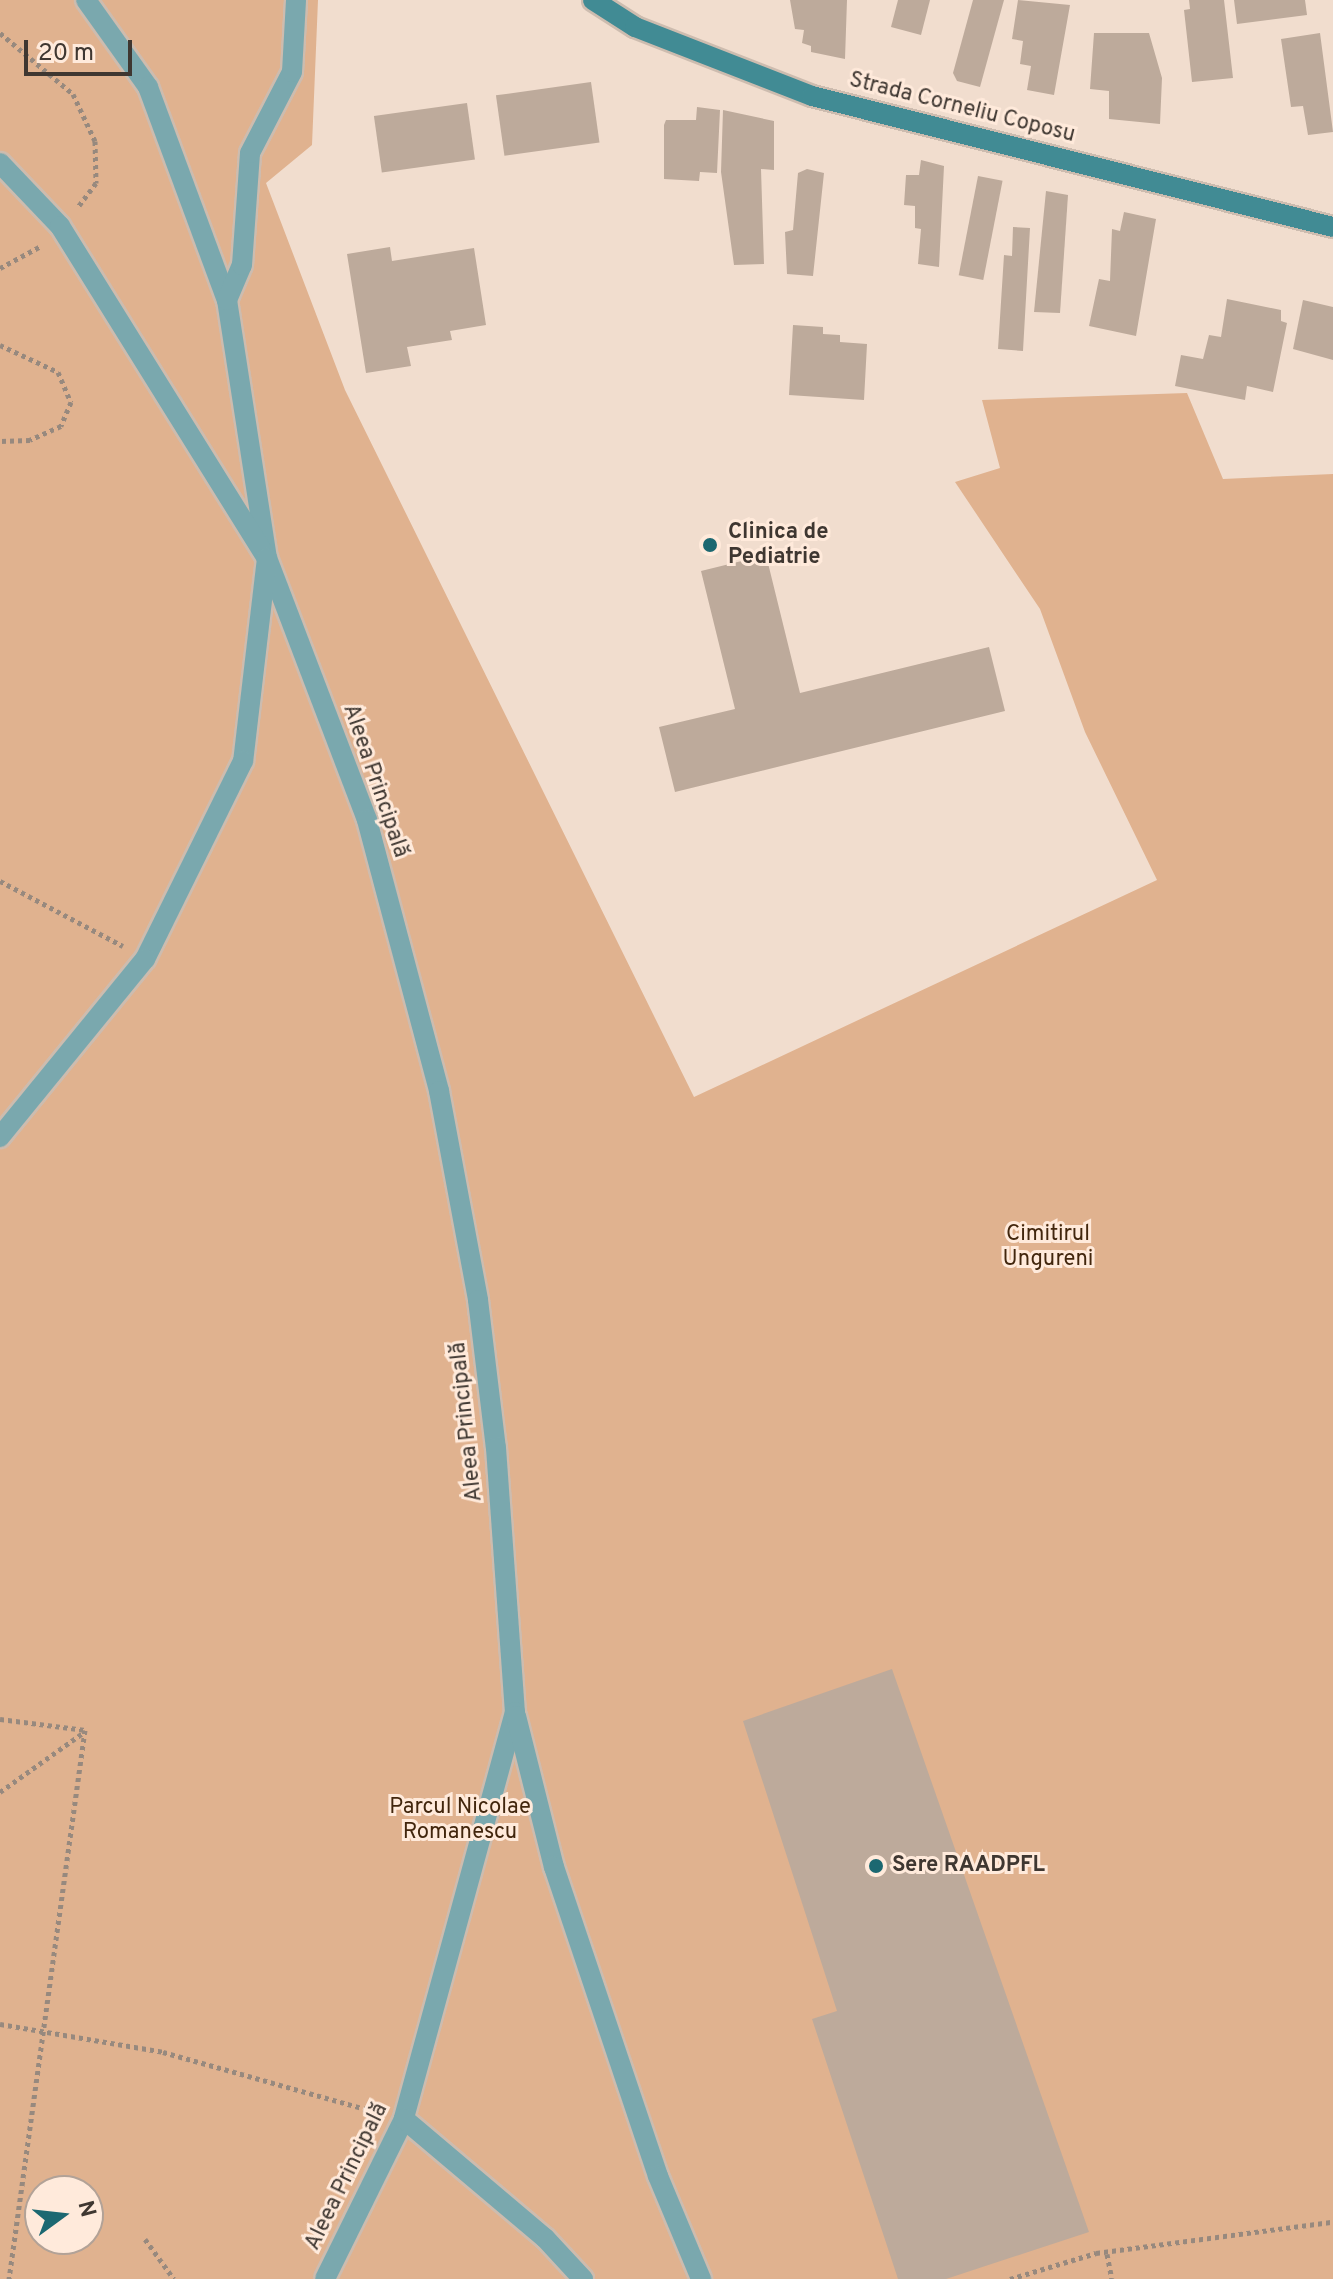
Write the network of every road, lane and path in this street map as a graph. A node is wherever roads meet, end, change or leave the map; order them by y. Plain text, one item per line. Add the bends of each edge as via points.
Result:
1 (86, 0) edge
2 (296, 0) edge
3 (593, 0) edge
4 (0, 33) edge
5 (0, 163) edge
6 (60, 226) junction
7 (1333, 227) edge
8 (0, 268) edge
9 (227, 300) junction
10 (0, 345) edge
11 (0, 441) edge
12 (267, 558) junction
13 (0, 881) edge
14 (145, 959) junction
15 (0, 1137) edge
16 (515, 1712) junction
17 (0, 1719) edge
18 (85, 1730) junction
19 (0, 1792) edge
20 (0, 2024) edge
21 (44, 2030) junction
22 (404, 2119) junction
23 (1333, 2222) edge
24 (145, 2239) dead end
25 (1107, 2254) junction
26 (9, 2279) edge
27 (174, 2279) edge
28 (325, 2279) edge
29 (583, 2279) edge
30 (701, 2279) edge
31 (1010, 2279) edge
32 (1112, 2279) edge

1 - 9 street, Aleea Principală via 148,87
2 - 9 street via 292,72 250,153 242,265
3 - 7 street, Strada Corneliu Coposu via 635,27 812,96
4 - 6 path via 73,94 95,141 96,183
5 - 6 street, Aleea Principală
6 - 8 path via 35,253
6 - 12 street, Aleea Principală
9 - 12 street, Aleea Principală
10 - 11 path via 58,372 71,402 61,426 30,440
12 - 14 street via 243,761
12 - 16 street, Aleea Principală via 367,820 439,1091 478,1300
13 - 14 path
14 - 15 street
16 - 22 street, Aleea Principală
16 - 30 street via 554,1867 658,2176
17 - 18 path
18 - 19 path
18 - 21 path
20 - 21 path
21 - 22 path via 163,2052
21 - 26 path
22 - 28 street, Aleea Principală
22 - 29 street via 545,2238
23 - 25 path
24 - 27 path
25 - 31 path
25 - 32 path

